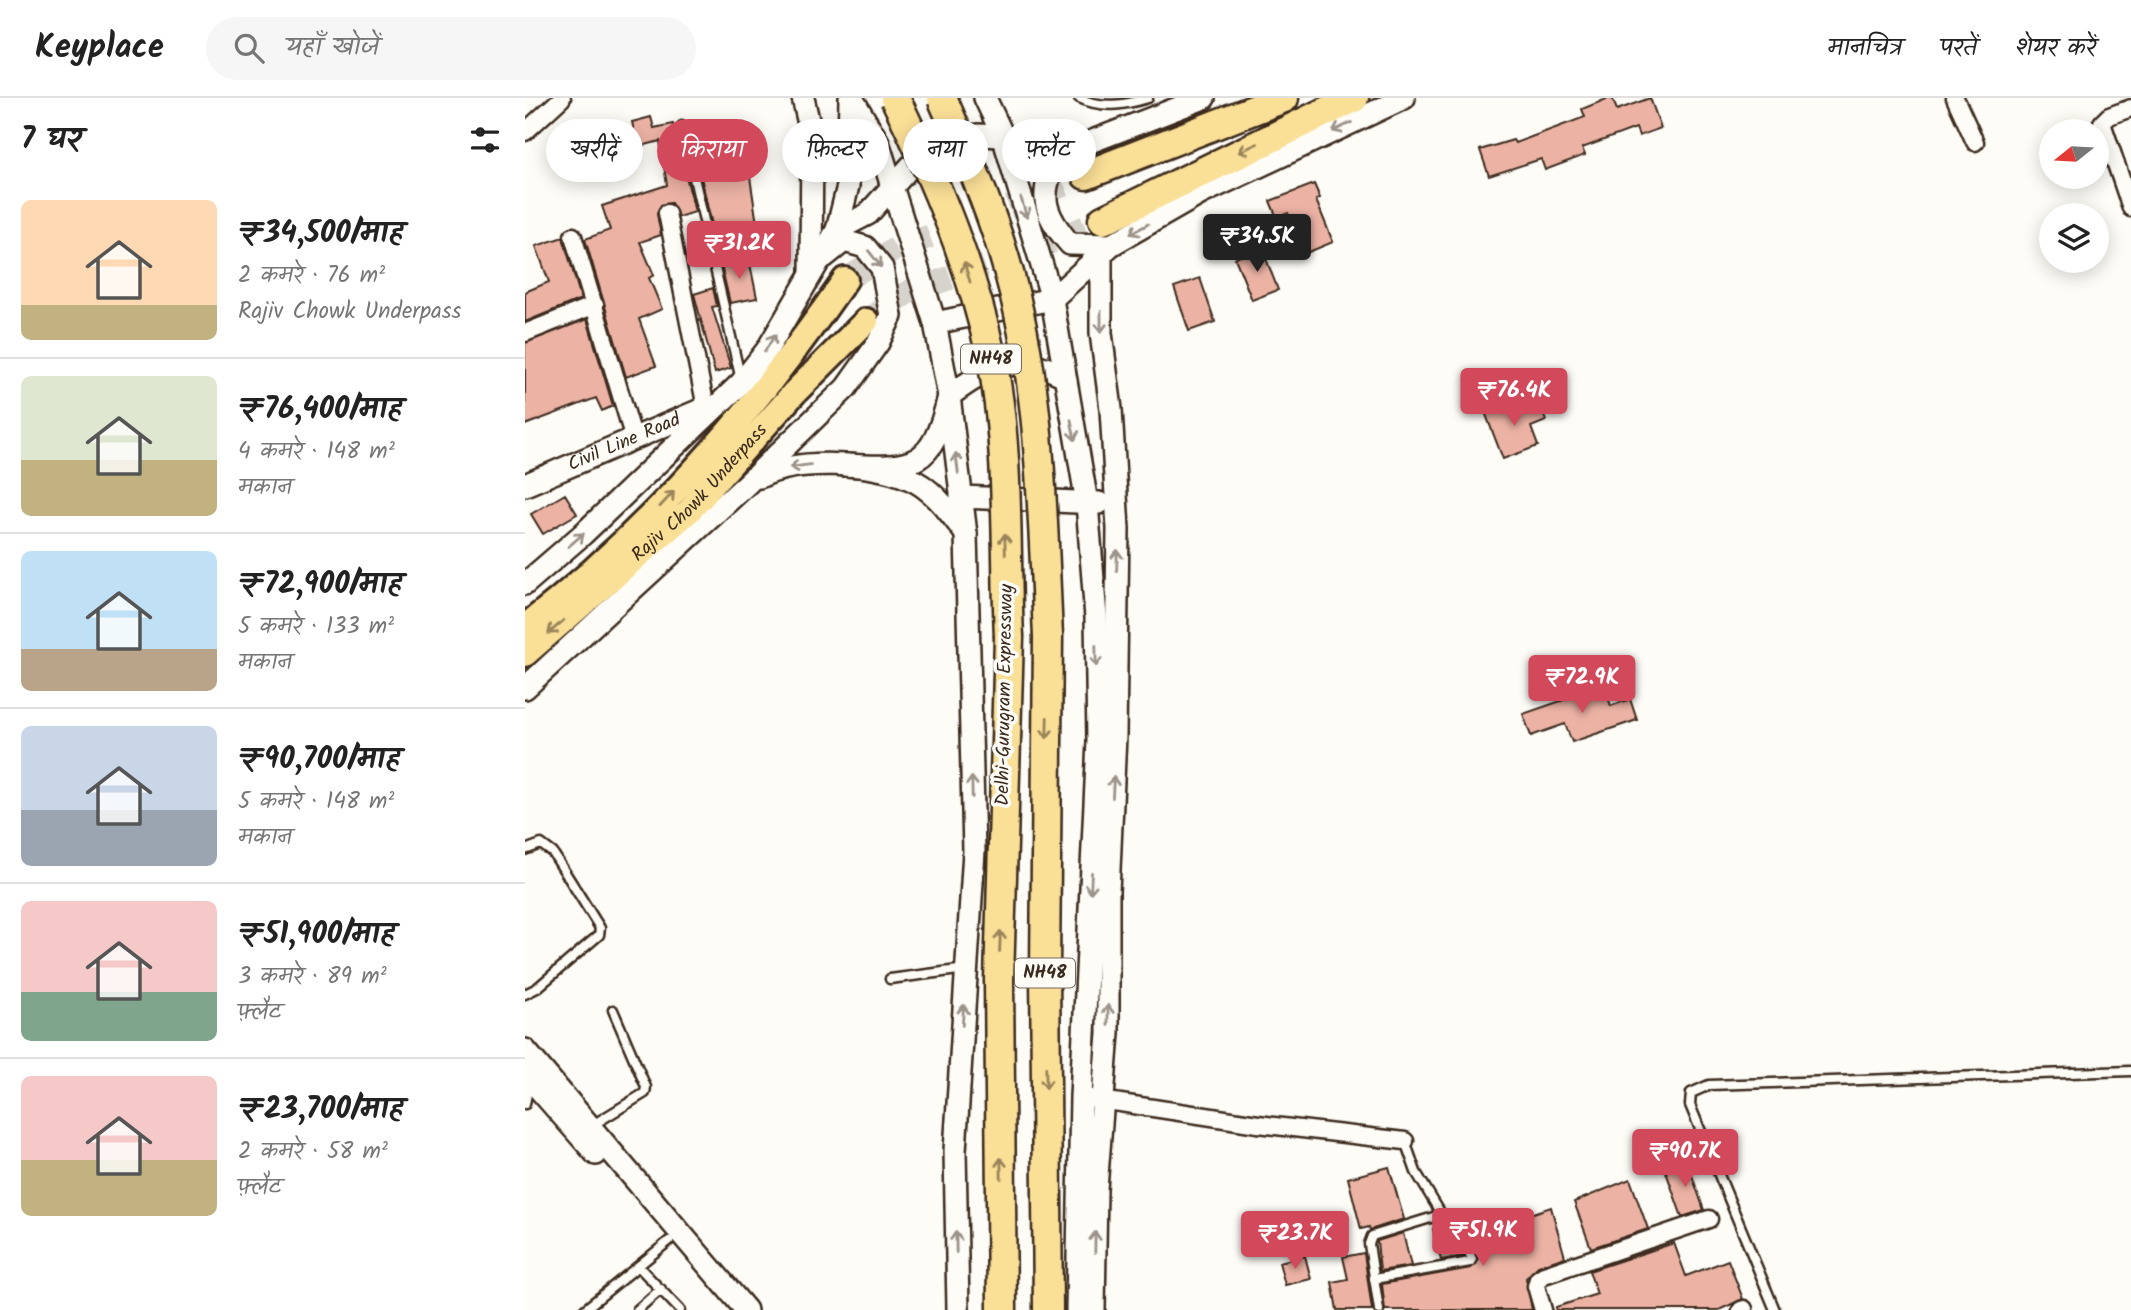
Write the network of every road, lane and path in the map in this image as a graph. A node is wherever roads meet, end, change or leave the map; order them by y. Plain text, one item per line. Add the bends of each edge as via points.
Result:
1 (562, 98) edge
2 (803, 98) edge
3 (851, 98) edge
4 (895, 98) edge
5 (942, 98) edge
6 (985, 98) edge
7 (1079, 98) edge
8 (1148, 98) edge
9 (1204, 98) edge
10 (1284, 98) edge
11 (1354, 98) edge
12 (1404, 98) edge
13 (1955, 98) edge
14 (2131, 108) edge
15 (525, 132) edge
16 (1002, 134) edge
17 (1002, 136) edge
18 (1096, 140) edge
19 (1975, 142) dead end
20 (1096, 171) tunnel mouth
21 (695, 182) edge
22 (1017, 182) edge
23 (1045, 182) edge
24 (894, 188) junction
25 (2131, 208) edge
26 (667, 213) dead end
27 (837, 230) junction
28 (573, 236) dead end
29 (1105, 239) junction
30 (815, 269) junction
31 (845, 280) tunnel mouth
32 (1052, 299) junction
33 (595, 305) junction
34 (866, 321) tunnel mouth
35 (935, 323) junction
36 (525, 333) edge
37 (1063, 375) junction
38 (741, 383) junction
39 (949, 396) junction
40 (715, 404) junction
41 (634, 439) junction
42 (845, 465) junction
43 (748, 483) junction
44 (525, 485) edge
45 (961, 497) junction
46 (1087, 503) junction
47 (1116, 504) junction
48 (966, 534) junction
49 (525, 584) edge
50 (525, 627) edge
51 (525, 654) edge
52 (525, 688) edge
53 (525, 850) edge
54 (966, 969) junction
55 (890, 979) dead end
56 (525, 993) edge
57 (614, 1010) dead end
58 (525, 1050) edge
59 (2131, 1071) edge
60 (527, 1076) edge
61 (1081, 1097) junction
62 (1104, 1098) junction
63 (525, 1104) edge
64 (591, 1126) junction
65 (1405, 1142) joint
66 (1709, 1219) dead end
67 (669, 1241) junction
68 (1468, 1250) dead end
69 (639, 1267) junction
70 (1374, 1279) junction
71 (661, 1289) junction
72 (584, 1310) edge
73 (637, 1310) edge
74 (680, 1310) edge
75 (729, 1310) edge
76 (746, 1310) edge
77 (957, 1310) edge
78 (1002, 1310) edge
79 (1048, 1310) edge
80 (1077, 1310) edge
81 (1094, 1310) edge
82 (1379, 1310) edge
83 (1543, 1310) edge
84 (1775, 1310) edge

1 - 15 street
2 - 30 main road via 812,137
3 - 24 main road via 878,142
3 - 27 main road via 848,186
78 -> 4 highway, Delhi-Gurugram Expressway / NH48, bridge via 999,980 1009,637 1001,439 991,357 966,268
5 -> 79 highway, Delhi-Gurugram Expressway / NH48, bridge via 1005,257 1026,349 1038,434 1048,636
6 - 16 main road
7 - 8 lane via 1115,105
9 - 18 main road
10 - 20 highway
11 -> 29 highway
12 -> 29 main road
13 - 19 street
14 - 25 street via 2102,123
17 - 24 main road via 977,135 944,145 911,166
21 - 38 lane
22 -> 32 main road
23 - 29 main road via 1050,220 1070,244
24 - 27 main road via 868,214
24 - 35 main road
26 - 40 street
27 - 30 main road
28 - 33 street
29 - 32 main road
29 -> 47 main road via 1101,332
38 -> 30 main road via 767,350
30 -> 43 main road via 844,241 866,247 882,268 891,316 846,388
50 -> 31 main road, Rajiv Chowk Underpass via 663,505 765,387
32 - 35 main road
32 - 37 main road
33 - 36 street
33 - 41 street
34 -> 51 main road, Rajiv Chowk Underpass via 794,393 689,511
35 - 39 main road
37 - 39 main road via 1039,363 1016,364 988,370
37 -> 46 main road
38 - 40 main road
39 - 42 main road via 941,430 912,464 890,468
45 -> 39 main road
40 - 41 main road, Civil Line Road
49 -> 40 main road
41 - 44 main road, Civil Line Road
42 -> 43 main road via 807,464 774,470
42 - 48 main road via 908,478 939,500
43 - 52 main road
45 - 46 main road
45 - 48 main road
46 - 47 main road
46 -> 61 main road via 1096,618 1098,741
62 -> 47 main road via 1116,704
54 -> 48 main road via 974,850
53 - 56 lane via 541,844 553,853 600,929 599,935 537,988
54 - 55 lane
77 -> 54 main road via 955,1151
57 - 64 lane via 645,1093
58 - 64 main road
59 - 84 lane via 1709,1085 1691,1093 1690,1105
60 - 63 lane
60 - 67 main road
61 - 62 street
61 - 80 main road
62 - 65 street
81 -> 62 main road via 1096,1189
64 - 76 main road
65 - 70 lane via 1416,1172 1440,1212 1372,1236
66 - 83 street via 1544,1275 1536,1286
67 - 69 lane
67 - 75 main road
68 - 70 lane via 1470,1262
69 - 71 lane
69 - 72 lane
70 - 82 lane
71 - 73 lane
71 - 74 lane

